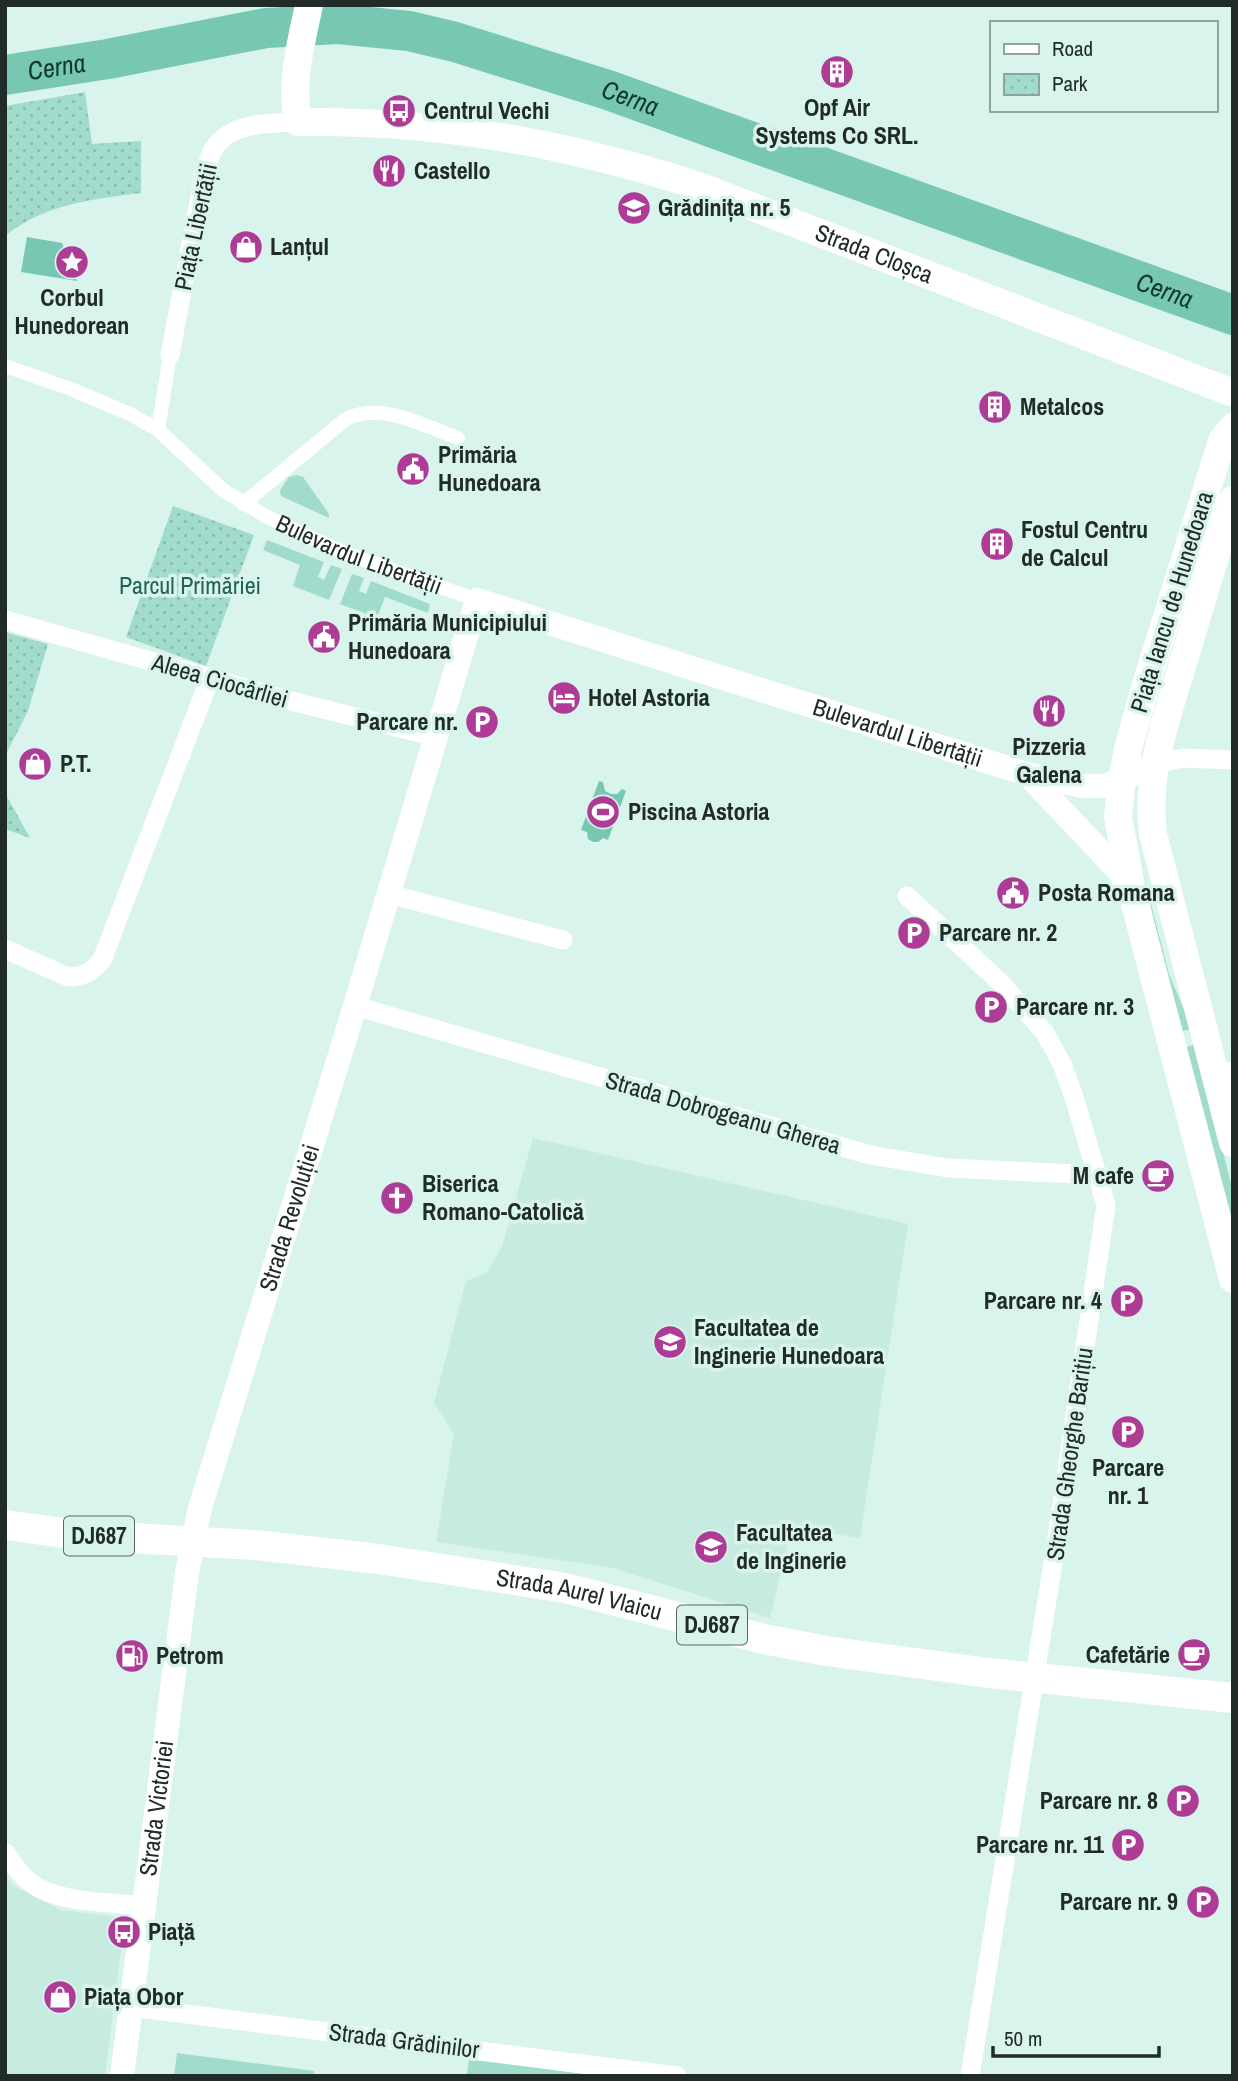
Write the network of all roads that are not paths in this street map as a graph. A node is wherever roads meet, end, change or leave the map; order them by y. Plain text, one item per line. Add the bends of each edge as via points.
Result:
1 (309, 5) edge
2 (298, 122) junction
3 (170, 355) joint
4 (5, 366) edge
5 (1233, 393) edge
6 (1233, 427) edge
7 (158, 430) junction
8 (458, 438) dead end
9 (1233, 500) edge
10 (243, 504) junction
11 (477, 600) junction
12 (5, 620) edge
13 (210, 678) junction
14 (436, 737) junction
15 (1233, 760) edge
16 (1156, 764) junction
17 (1027, 774) junction
18 (1122, 780) junction
19 (1132, 892) junction
20 (389, 894) junction
21 (907, 896) dead end
22 (563, 940) dead end
23 (5, 949) edge
24 (355, 1006) junction
25 (1224, 1074) edge
26 (1233, 1143) edge
27 (1099, 1175) junction
28 (1233, 1279) edge
29 (5, 1525) edge
30 (192, 1542) junction
31 (1035, 1678) junction
32 (1233, 1698) edge
33 (5, 1852) edge
34 (143, 1906) junction
35 (131, 2007) junction
36 (122, 2076) edge
37 (677, 2076) edge
38 (970, 2076) edge

1 - 2 main road via 296,71
2 - 3 street, Piața Libertății via 234,131 213,150 204,175
2 - 5 main road, Strada Cloșca via 403,125 496,135 630,164 699,186
3 - 7 street
4 - 7 street, Bulevardul Libertății via 71,389
6 - 18 main road, Piața Iancu de Hunedoara via 1222,441 1147,681
7 - 10 street, Bulevardul Libertății
8 - 10 street via 384,413 357,413
9 - 16 main road, Piața Iancu de Hunedoara
10 - 11 street, Bulevardul Libertății via 345,553
11 - 14 street, Strada Revoluției
11 - 17 street, Bulevardul Libertății
12 - 13 street, Aleea Ciocârliei
13 - 14 street, Aleea Ciocârliei
13 - 23 street via 102,960 94,969 68,977
14 - 20 street, Strada Revoluției
15 - 16 street via 1183,758
16 - 18 street, Bulevardul Libertății
16 - 25 main road, Piața Iancu de Hunedoara via 1153,834
17 - 18 street, Bulevardul Libertății via 1082,786
17 - 19 street, Bulevardul Libertății via 1119,871
18 - 19 main road, Piața Iancu de Hunedoara via 1119,826
19 - 28 main road, Bulevardul Libertății
20 - 22 street
20 - 24 street, Strada Revoluției
21 - 27 street, Strada Gheorghe Barițiu via 1001,983 1045,1033 1062,1063
24 - 27 street, Strada Dobrogeanu Gherea via 870,1155 948,1168
24 - 30 street, Strada Revoluției
25 - 26 main road
27 - 31 street, Strada Gheorghe Barițiu via 1106,1205
29 - 30 main road, Strada Aurel Vlaicu / DJ687
30 - 31 main road, Strada Aurel Vlaicu / DJ687 via 314,1551 540,1584 826,1651
30 - 34 street, Strada Victoriei
31 - 32 main road, Strada Aurel Vlaicu / DJ687
31 - 38 street, Strada Gheorghe Barițiu
33 - 34 street via 39,1888
34 - 35 street, Strada Victoriei
35 - 36 street, Strada Victoriei
35 - 37 street, Strada Grădinilor

